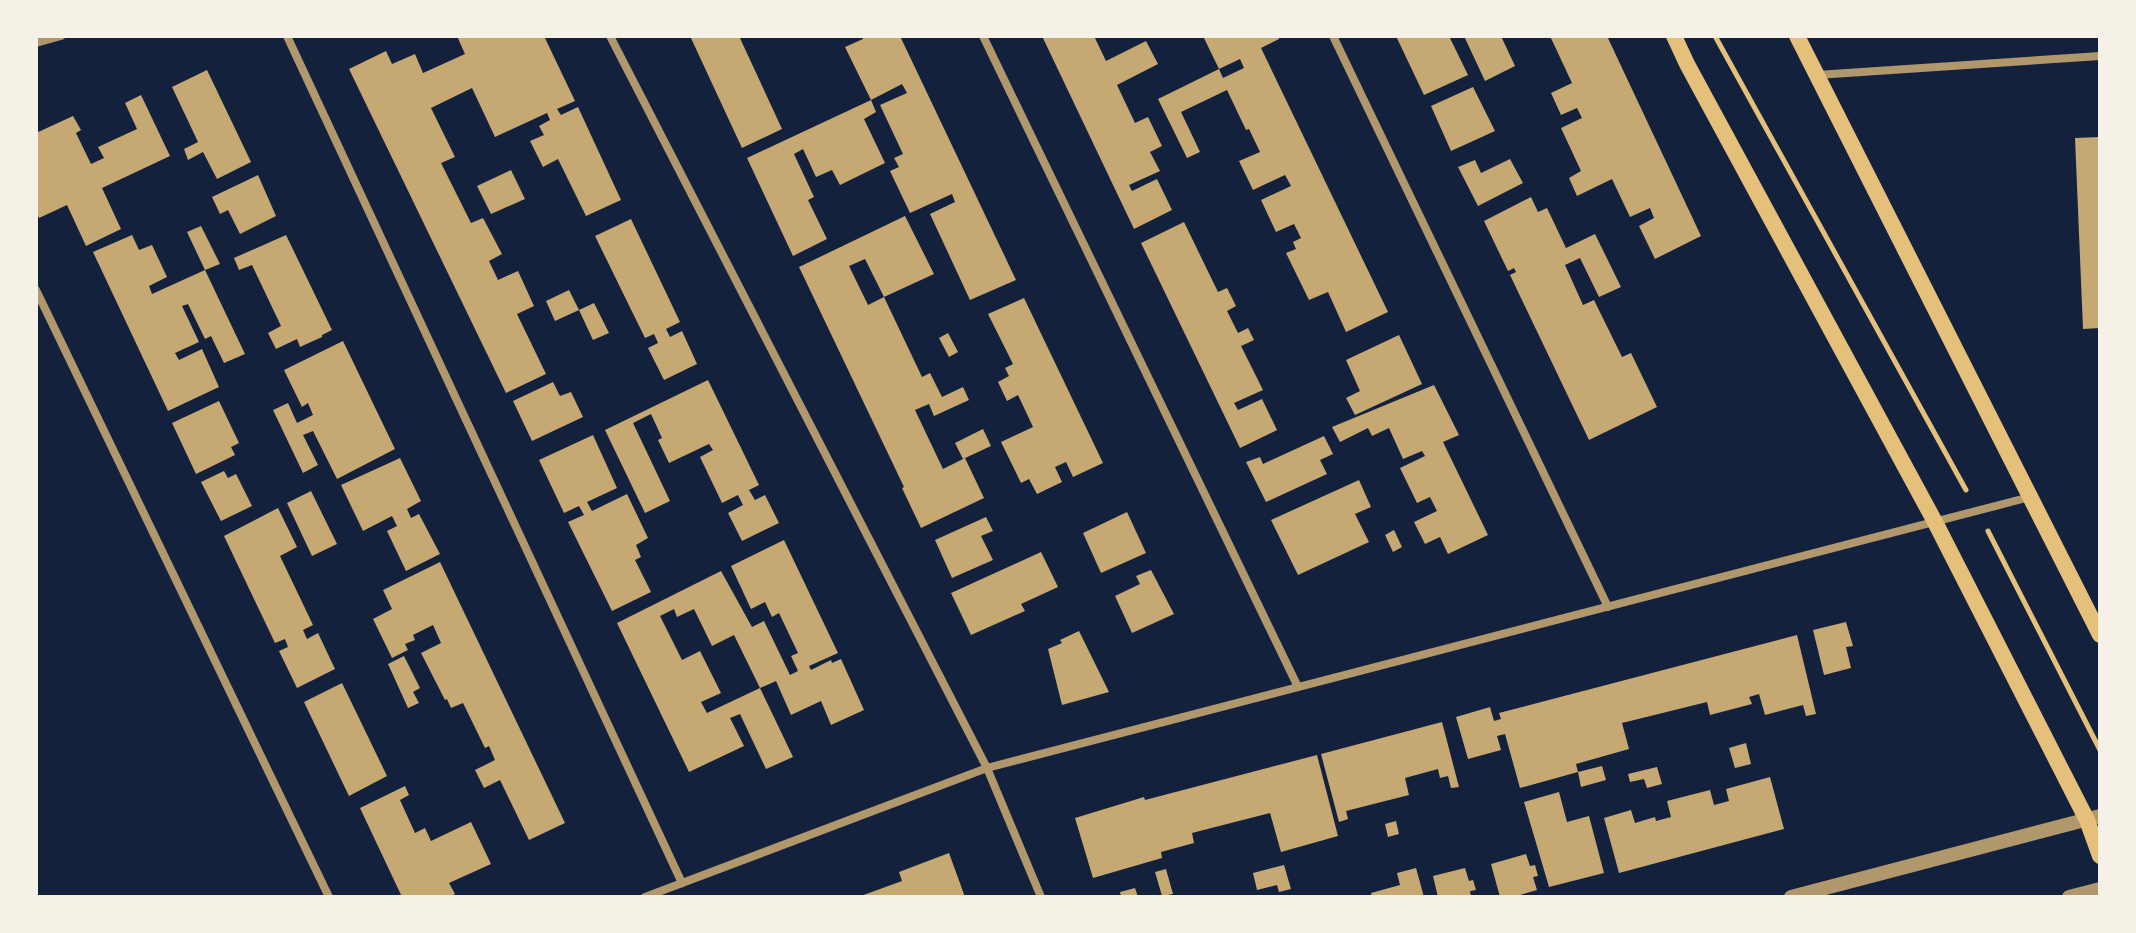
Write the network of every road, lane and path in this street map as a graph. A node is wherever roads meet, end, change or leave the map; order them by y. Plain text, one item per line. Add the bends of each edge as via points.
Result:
1 (61, 36) edge
2 (287, 36) edge
3 (610, 36) edge
4 (983, 36) edge
5 (1333, 36) edge
6 (1674, 36) edge
7 (1715, 36) edge
8 (1797, 36) edge
9 (36, 43) edge
10 (2100, 56) edge
11 (1816, 75) junction
12 (36, 290) edge
13 (2031, 496) junction
14 (1977, 511) junction
15 (1935, 522) junction
16 (1608, 607) junction
17 (2100, 635) edge
18 (1298, 687) junction
19 (2100, 750) edge
20 (987, 768) junction
21 (2093, 818) edge
22 (2100, 856) edge
23 (682, 883) junction
24 (2100, 889) edge
25 (329, 897) edge
26 (645, 897) edge
27 (1041, 897) edge
28 (1791, 897) edge
29 (2069, 897) edge

1 - 9 street
2 - 23 street
3 - 20 street
4 - 18 street
5 - 16 street
6 - 15 main road
7 - 14 path
8 - 11 main road
10 - 11 street
11 - 13 main road
12 - 25 street
13 - 14 street
13 - 17 main road
14 - 15 street
14 - 19 path
15 - 16 street
15 - 21 main road
16 - 18 street
18 - 20 street
20 - 23 street
20 - 27 street
21 - 22 main road
21 - 28 street
23 - 26 street
24 - 29 street

